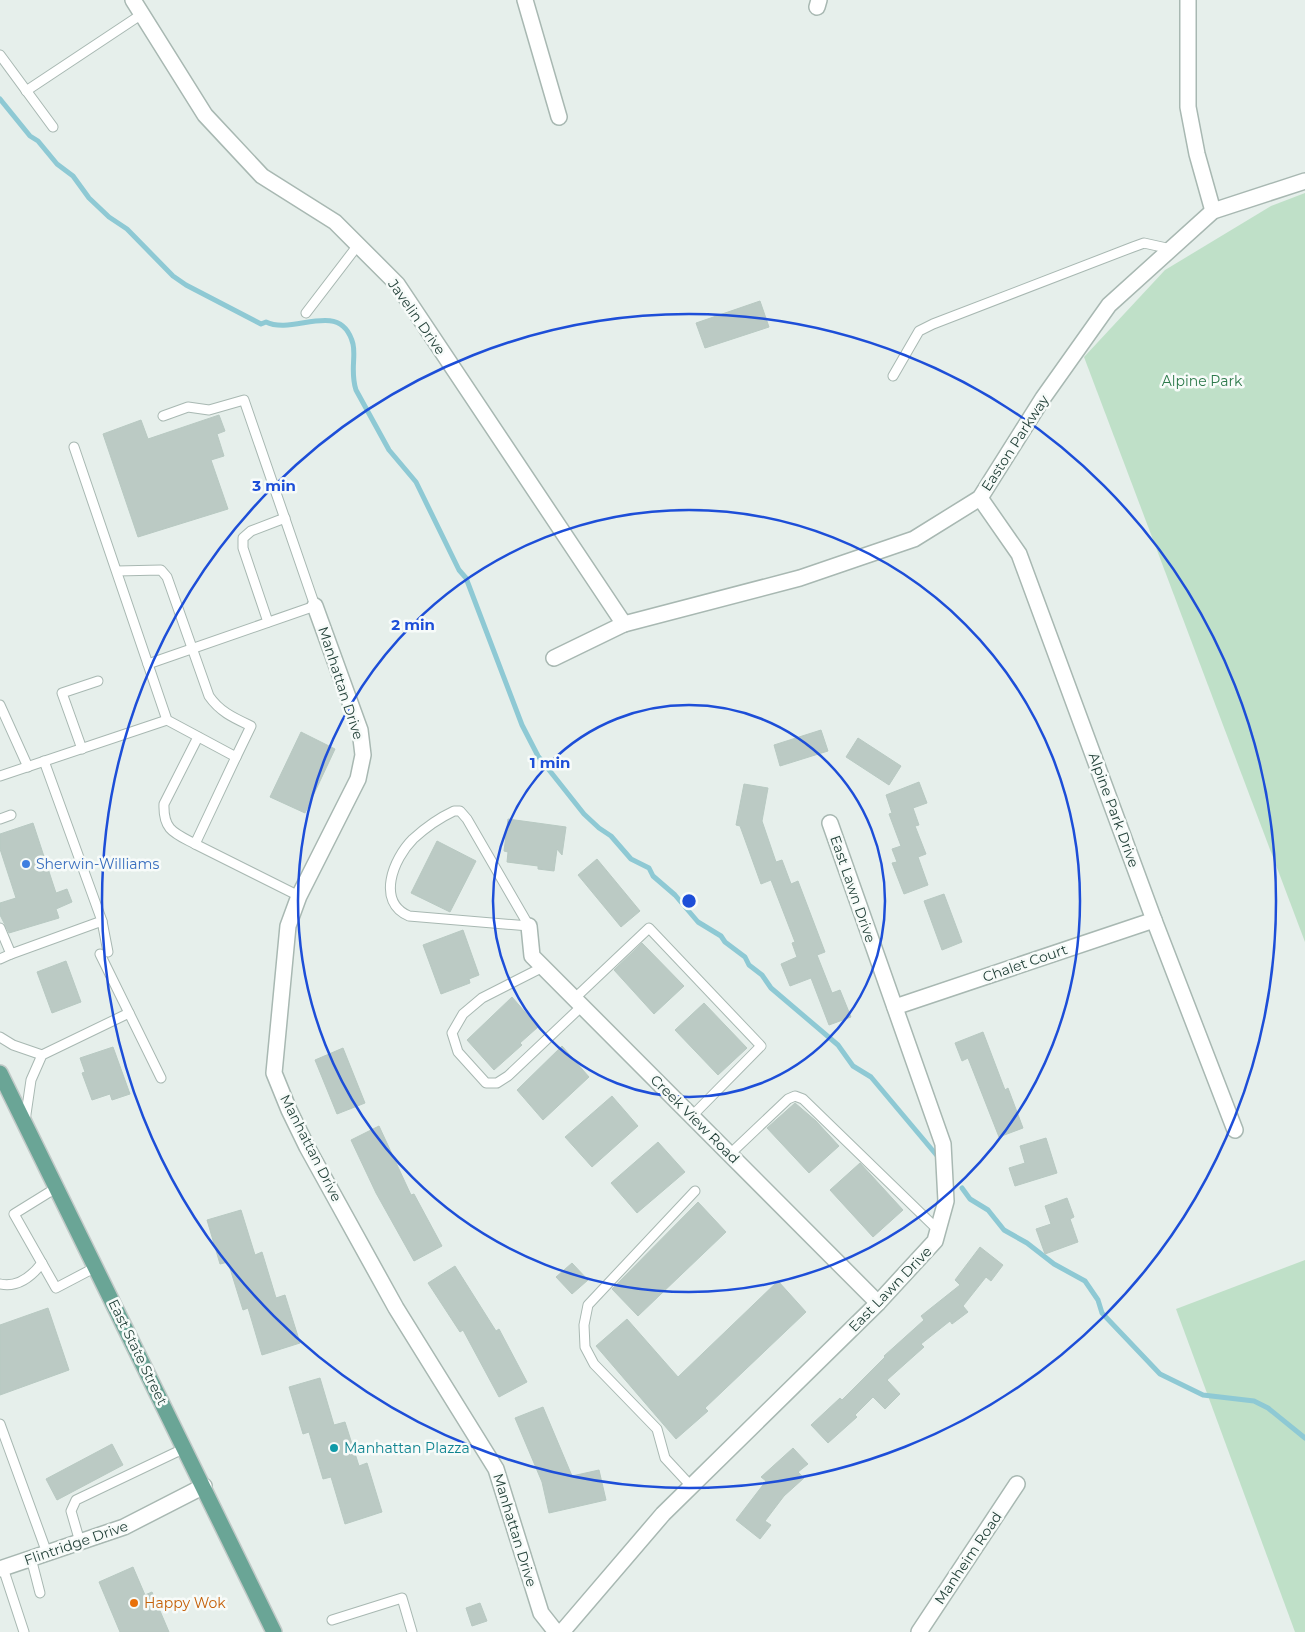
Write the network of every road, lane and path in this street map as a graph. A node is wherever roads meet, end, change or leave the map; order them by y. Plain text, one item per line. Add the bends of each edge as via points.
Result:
1 (133, 0) edge
2 (525, 0) edge
3 (1188, 0) edge
4 (142, 14) junction
5 (0, 55) edge
6 (26, 91) junction
7 (559, 116) dead end
8 (53, 127) dead end
9 (1305, 181) edge
10 (1213, 211) junction
11 (358, 245) junction
12 (1171, 249) junction
13 (306, 313) dead end
14 (893, 376) dead end
15 (163, 416) dead end
16 (74, 447) dead end
17 (980, 498) junction
18 (285, 518) junction
19 (117, 572) junction
20 (316, 606) junction
21 (268, 622) junction
22 (624, 624) junction
23 (192, 648) junction
24 (554, 658) dead end
25 (148, 664) junction
26 (98, 680) dead end
27 (0, 705) edge
28 (167, 720) junction
29 (198, 737) junction
30 (82, 749) junction
31 (236, 756) junction
32 (44, 761) junction
33 (28, 767) junction
34 (0, 776) edge
35 (11, 815) dead end
36 (0, 819) edge
37 (830, 823) dead end
38 (194, 844) junction
39 (299, 896) junction
40 (1154, 920) junction
41 (102, 921) junction
42 (529, 926) junction
43 (0, 928) edge
44 (11, 954) junction
45 (0, 959) edge
46 (543, 967) junction
47 (578, 1002) junction
48 (895, 1007) junction
49 (129, 1014) junction
50 (0, 1037) edge
51 (42, 1055) junction
52 (0, 1073) edge
53 (161, 1078) dead end
54 (692, 1116) junction
55 (25, 1124) junction
56 (1236, 1130) dead end
57 (730, 1154) junction
58 (56, 1188) junction
59 (695, 1191) dead end
60 (938, 1230) junction
61 (42, 1263) junction
62 (96, 1267) junction
63 (0, 1284) edge
64 (878, 1303) junction
65 (0, 1424) edge
66 (185, 1448) junction
67 (1017, 1484) dead end
68 (204, 1486) junction
69 (691, 1486) junction
70 (80, 1542) junction
71 (47, 1553) junction
72 (31, 1558) junction
73 (2, 1568) edge
74 (40, 1593) dead end
75 (332, 1620) dead end
76 (24, 1632) edge
77 (274, 1632) edge
78 (412, 1632) edge
79 (556, 1632) edge
80 (562, 1632) edge
81 (919, 1632) edge

1 - 4 street, Javelin Drive
2 - 7 street
3 - 10 street via 1188,107
4 - 6 lane
4 - 11 street, Javelin Drive via 205,115 262,176 335,222
5 - 6 lane
6 - 8 lane
9 - 10 street, Easton Parkway
10 - 12 street, Easton Parkway
11 - 13 lane
11 - 22 street, Javelin Drive via 397,284
12 - 14 lane via 1144,243 933,324 919,331
12 - 17 street, Easton Parkway via 1109,305 1043,398
15 - 18 lane via 188,407 209,410 244,400
16 - 19 lane
17 - 22 street, Easton Parkway via 914,539 800,578
17 - 40 street, Alpine Park Drive via 1019,554
18 - 20 lane
18 - 21 lane via 251,531 243,538 243,548
19 - 23 lane via 161,570 167,577
19 - 25 lane
20 - 21 lane
20 - 39 street, Manhattan Drive via 360,730 363,755 358,779
21 - 23 lane
22 - 24 street, Easton Parkway
23 - 25 lane
23 - 31 lane via 209,696 216,706 251,726
25 - 28 lane
26 - 30 lane via 62,694
27 - 33 lane
28 - 29 lane
28 - 30 lane
29 - 31 lane
29 - 38 lane via 164,804 163,815 171,832
30 - 32 lane
31 - 38 lane
32 - 33 lane
32 - 41 lane
33 - 34 lane
35 - 36 lane
37 - 48 street, East Lawn Drive
38 - 39 lane
39 - 79 street, Manhattan Drive via 288,926 274,1073 307,1147 396,1308 496,1469 541,1613
40 - 48 street, Chalet Court
40 - 56 street, Alpine Park Drive
41 - 44 lane
41 - 49 lane via 104,953
42 - 42 lane via 427,919 401,913 389,895 399,859 423,830 442,816 460,811
42 - 46 street, Creek View Road via 532,956
43 - 44 lane
44 - 45 lane
46 - 47 street, Creek View Road
46 - 47 lane via 482,998 463,1014 452,1033 458,1052 486,1083 497,1083 508,1076
47 - 54 street, Creek View Road
47 - 54 lane via 648,928 761,1046
48 - 60 street, East Lawn Drive via 943,1144 946,1201
49 - 51 lane
49 - 53 lane
50 - 51 lane
51 - 55 lane via 31,1080
52 - 55 main road, East State Street
54 - 57 street, Creek View Road
55 - 58 main road, East State Street
57 - 60 lane via 788,1098 795,1096 803,1099
57 - 64 street, Creek View Road
58 - 61 lane via 14,1214
58 - 62 main road, East State Street
59 - 69 lane via 588,1306 584,1325 585,1347 594,1364 657,1430 665,1458
60 - 64 street, East Lawn Drive via 935,1241
61 - 62 lane via 56,1288
61 - 63 lane via 26,1280
62 - 66 main road, East State Street
64 - 69 street, East Lawn Drive
65 - 71 lane
66 - 68 main road, East State Street
66 - 70 lane via 76,1500 71,1511
67 - 81 street, Manheim Road
68 - 70 street, Flintridge Drive via 124,1528
68 - 77 main road, East State Street
69 - 80 street, East Lawn Drive
70 - 71 street, Flintridge Drive
71 - 72 street, Flintridge Drive
72 - 73 street, Flintridge Drive
72 - 74 lane
73 - 76 lane
75 - 78 lane via 402,1598

